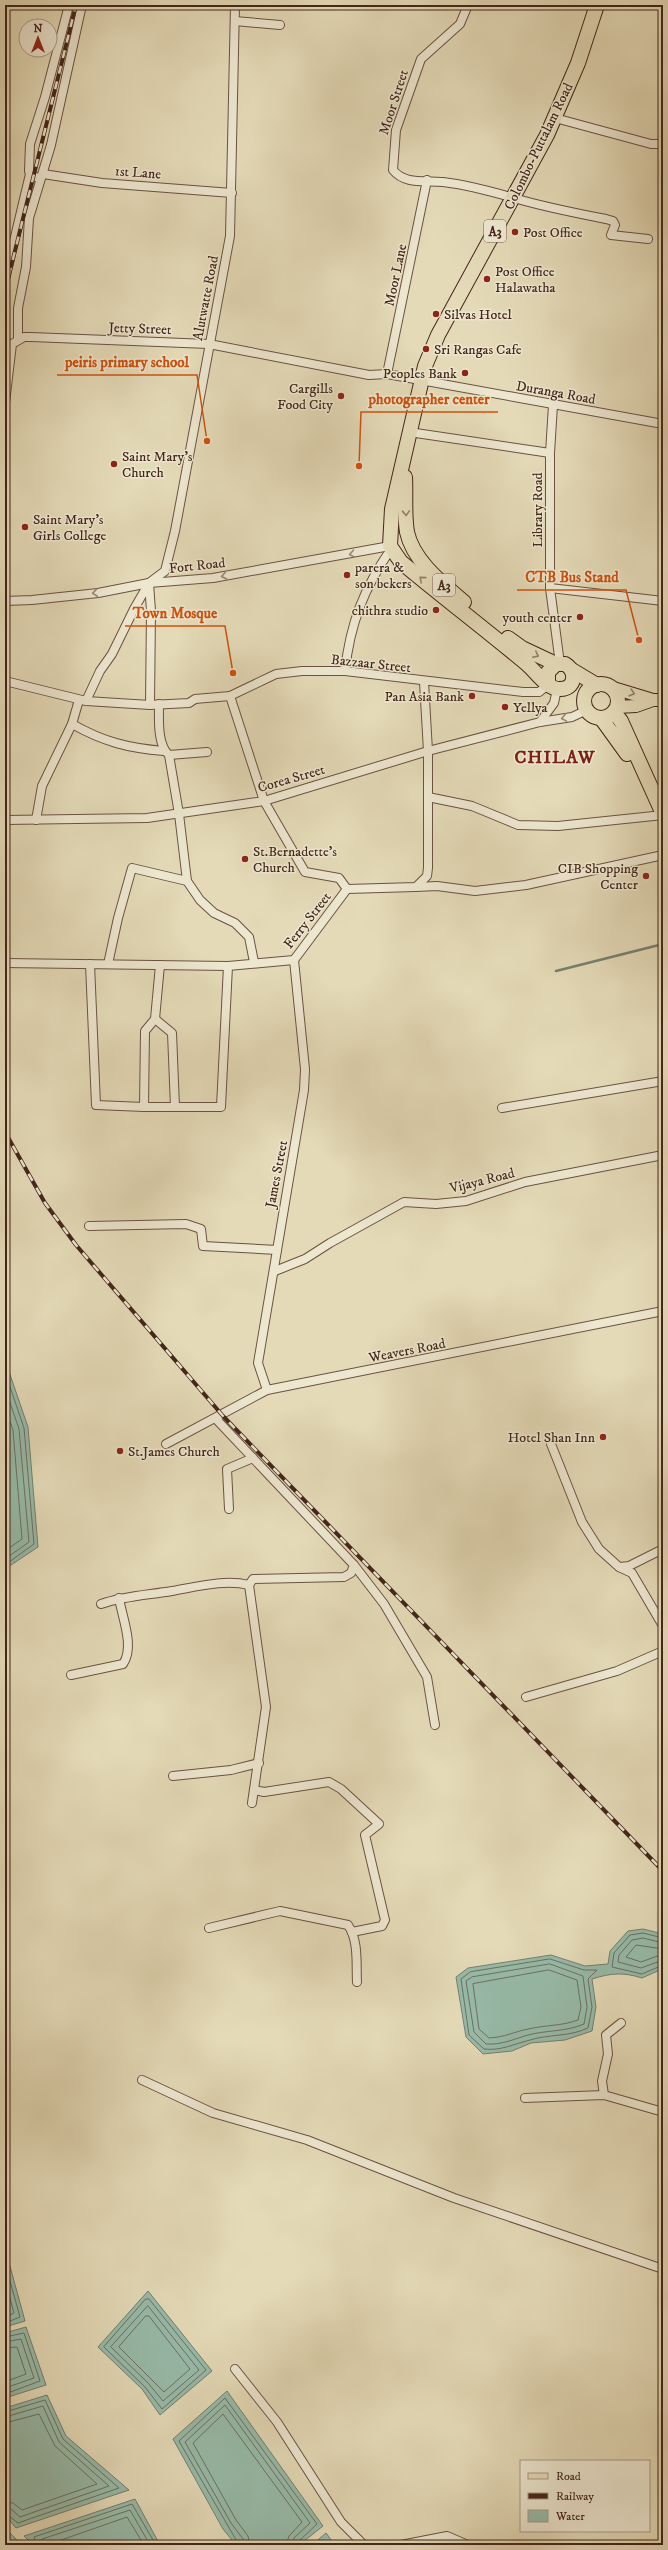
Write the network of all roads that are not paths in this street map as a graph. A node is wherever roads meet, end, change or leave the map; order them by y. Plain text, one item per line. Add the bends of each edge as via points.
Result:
1 (69, 5) edge
2 (82, 5) edge
3 (235, 5) edge
4 (468, 5) edge
5 (597, 5) edge
6 (234, 21) junction
7 (280, 25) dead end
8 (555, 118) junction
9 (663, 144) edge
10 (30, 174) junction
11 (41, 177) junction
12 (427, 180) junction
13 (232, 193) junction
14 (514, 198) junction
15 (648, 239) dead end
16 (5, 279) edge
17 (18, 340) junction
18 (209, 344) junction
19 (387, 374) junction
20 (421, 380) junction
21 (5, 403) edge
22 (553, 405) junction
23 (663, 424) edge
24 (409, 432) junction
25 (550, 453) junction
26 (404, 460) junction
27 (410, 540) junction
28 (390, 545) junction
29 (149, 583) junction
30 (550, 588) junction
31 (5, 601) edge
32 (663, 601) edge
33 (562, 666) junction
34 (344, 671) junction
35 (5, 681) edge
36 (424, 682) junction
37 (603, 686) junction
38 (552, 687) junction
39 (230, 696) junction
40 (83, 700) junction
41 (658, 700) edge
42 (158, 704) junction
43 (150, 705) junction
44 (616, 709) junction
45 (587, 710) junction
46 (602, 718) junction
47 (540, 722) junction
48 (72, 724) junction
49 (428, 751) junction
50 (207, 752) dead end
51 (167, 753) junction
52 (646, 780) junction
53 (428, 797) junction
54 (264, 801) junction
55 (179, 814) junction
56 (663, 815) edge
57 (5, 820) edge
58 (36, 820) junction
59 (663, 855) edge
60 (187, 881) junction
61 (416, 887) junction
62 (347, 889) junction
63 (294, 960) junction
64 (254, 962) junction
65 (5, 963) edge
66 (90, 964) junction
67 (108, 964) junction
68 (160, 965) junction
69 (228, 966) junction
70 (155, 1019) junction
71 (663, 1081) edge
72 (144, 1107) junction
73 (175, 1107) junction
74 (502, 1108) dead end
75 (663, 1155) edge
76 (89, 1226) dead end
77 (277, 1250) junction
78 (275, 1271) junction
79 (663, 1311) edge
80 (268, 1390) junction
81 (216, 1419) junction
82 (166, 1444) dead end
83 (551, 1444) dead end
84 (253, 1458) junction
85 (229, 1509) dead end
86 (663, 1549) edge
87 (354, 1565) junction
88 (619, 1567) junction
89 (249, 1585) junction
90 (120, 1598) junction
91 (101, 1604) dead end
92 (663, 1626) edge
93 (663, 1651) edge
94 (70, 1674) dead end
95 (526, 1697) dead end
96 (435, 1725) dead end
97 (259, 1763) junction
98 (173, 1776) dead end
99 (254, 1790) junction
100 (252, 1804) dead end
101 (209, 1928) dead end
102 (352, 1932) junction
103 (357, 1982) dead end
104 (621, 2023) dead end
105 (142, 2080) dead end
106 (604, 2095) junction
107 (525, 2098) dead end
108 (663, 2112) edge
109 (663, 2269) edge
110 (235, 2369) dead end
111 (364, 2545) edge
112 (401, 2545) edge
113 (468, 2545) edge

1 - 10 street via 30,144
2 - 11 street
3 - 6 street, Alutwatte Road
4 - 12 street, Moor Street via 460,24 421,59 396,130 393,170 399,178 411,181
5 - 8 highway, Colombo-Puttalam Road / A3 via 578,63
6 - 7 street
6 - 13 street, Alutwatte Road
8 - 9 street via 651,144
8 - 14 highway, Colombo-Puttalam Road / A3
10 - 11 street, 1st Lane
10 - 16 street
11 - 13 street, 1st Lane
11 - 17 street via 29,218 26,267 18,308
12 - 14 street, Moor Street via 486,189
12 - 19 street, Moor Lane
13 - 18 street, Alutwatte Road via 230,236
14 - 15 street, Moor Street via 613,221 615,225 611,235
14 - 20 highway, Colombo-Puttalam Road / A3 via 438,335
17 - 18 street, Jetty Street via 31,337
17 - 21 street via 12,344 10,352
18 - 19 street, Jetty Street via 369,374
18 - 29 street, Alutwatte Road via 195,431 167,566 163,573
19 - 20 street, Jetty Street
20 - 22 street, Duranga Road
20 - 24 highway, Colombo-Puttalam Road / A3
22 - 23 street, Duranga Road
22 - 25 street, Library Road
24 - 25 street
24 - 26 highway, Colombo-Puttalam Road / A3
25 - 30 street, Library Road
26 -> 27 highway, Colombo-Puttalam Road / A3 via 406,518
26 - 28 highway, Colombo-Puttalam Road / A3 via 392,509
27 - 28 highway via 410,547 405,553 397,554
27 -> 33 highway, Colombo-Puttalam Road / A3 via 430,571 484,620 522,648
28 -> 29 street, Fort Road via 213,578
28 - 34 street via 364,594 351,634
38 -> 28 highway, A3 via 401,562
29 -> 31 street, Fort Road via 98,593
29 - 40 street via 112,654
29 - 43 street
30 - 32 street
30 - 33 street, Library Road
33 - 37 highway, Colombo-Puttalam Road / A3
33 - 38 highway via 548,672
33 - 38 highway via 572,683 565,689
34 - 36 street, Bazzaar Street
34 - 39 street, Bazzaar Street via 276,674
35 - 40 street, Bazzaar Street
36 - 38 street, Bazzaar Street via 531,692
36 - 49 street
37 -> 41 main road
37 - 44 highway via 618,698
37 - 45 highway via 585,695
38 - 47 street via 554,703
39 - 42 street, Bazzaar Street via 196,699 189,703
39 - 54 street
40 - 43 street, Bazzaar Street
40 - 48 street
41 - 44 main road
42 - 43 street, Bazzaar Street
42 - 51 street via 160,735
44 - 46 highway
44 - 52 highway
45 - 46 highway via 593,716
45 -> 47 street, Corea Street via 572,717
46 - 52 highway
47 - 49 street, Corea Street
48 - 51 street via 111,742 131,748
48 - 58 street via 42,786
49 - 53 street
49 - 54 street, Corea Street
50 - 51 street
51 - 55 street
52 - 56 highway
53 - 56 street via 472,806 518,825 580,824
53 - 61 street via 428,868 426,876
54 - 55 street, Corea Street via 201,808
54 - 62 street via 305,872 339,878
55 - 58 street, Corea Street via 147,818
55 - 60 street
57 - 58 street, Corea Street
59 - 61 street, Ferry Street via 526,885 475,891 437,886
60 - 64 street via 200,900 214,913 235,923 249,937
60 - 67 street via 132,868
61 - 62 street, Ferry Street
62 - 63 street, Ferry Street
63 - 64 street, Ferry Street
63 - 77 street, James Street via 305,1069 304,1090
64 - 69 street, Ferry Street
65 - 66 street, Ferry Street
66 - 67 street, Ferry Street
66 - 72 street via 96,1105
67 - 68 street, Ferry Street
68 - 69 street, Ferry Street
68 - 70 street
69 - 73 street via 221,1106
70 - 72 street via 145,1031
70 - 73 street via 172,1033
71 - 74 street
72 - 73 street
75 - 78 street, Vijaya Road via 526,1182 466,1201 436,1204 404,1202 305,1259
76 - 77 street via 186,1224 201,1229 203,1246
77 - 78 street, James Street
78 - 80 street, James Street via 258,1363
79 - 80 street, Weavers Road
80 - 81 street, Weavers Road
81 - 82 street, Weavers Road
81 - 84 street
83 - 88 street via 582,1522 599,1549
84 - 85 street via 227,1469
84 - 87 street
86 - 88 street via 629,1566
87 - 89 street via 351,1572 344,1577 253,1579
87 - 96 street via 384,1604 427,1677
88 - 92 street via 632,1572
89 - 90 street via 237,1582
89 - 97 street via 266,1707
90 - 91 street
90 - 94 street via 128,1644 127,1658 123,1664
93 - 95 street via 617,1671
97 - 98 street via 231,1770
97 - 99 street
99 - 100 street
99 - 102 street via 264,1792 328,1782 341,1789 379,1824 365,1835 385,1920 382,1926
101 - 102 street via 280,1912 348,1925
102 - 103 street
104 - 106 street via 606,2035 608,2054 602,2081
105 - 109 street via 213,2113 307,2140 454,2198
106 - 107 street
106 - 108 street
110 - 111 street via 277,2422 341,2522
112 - 113 street via 447,2536

